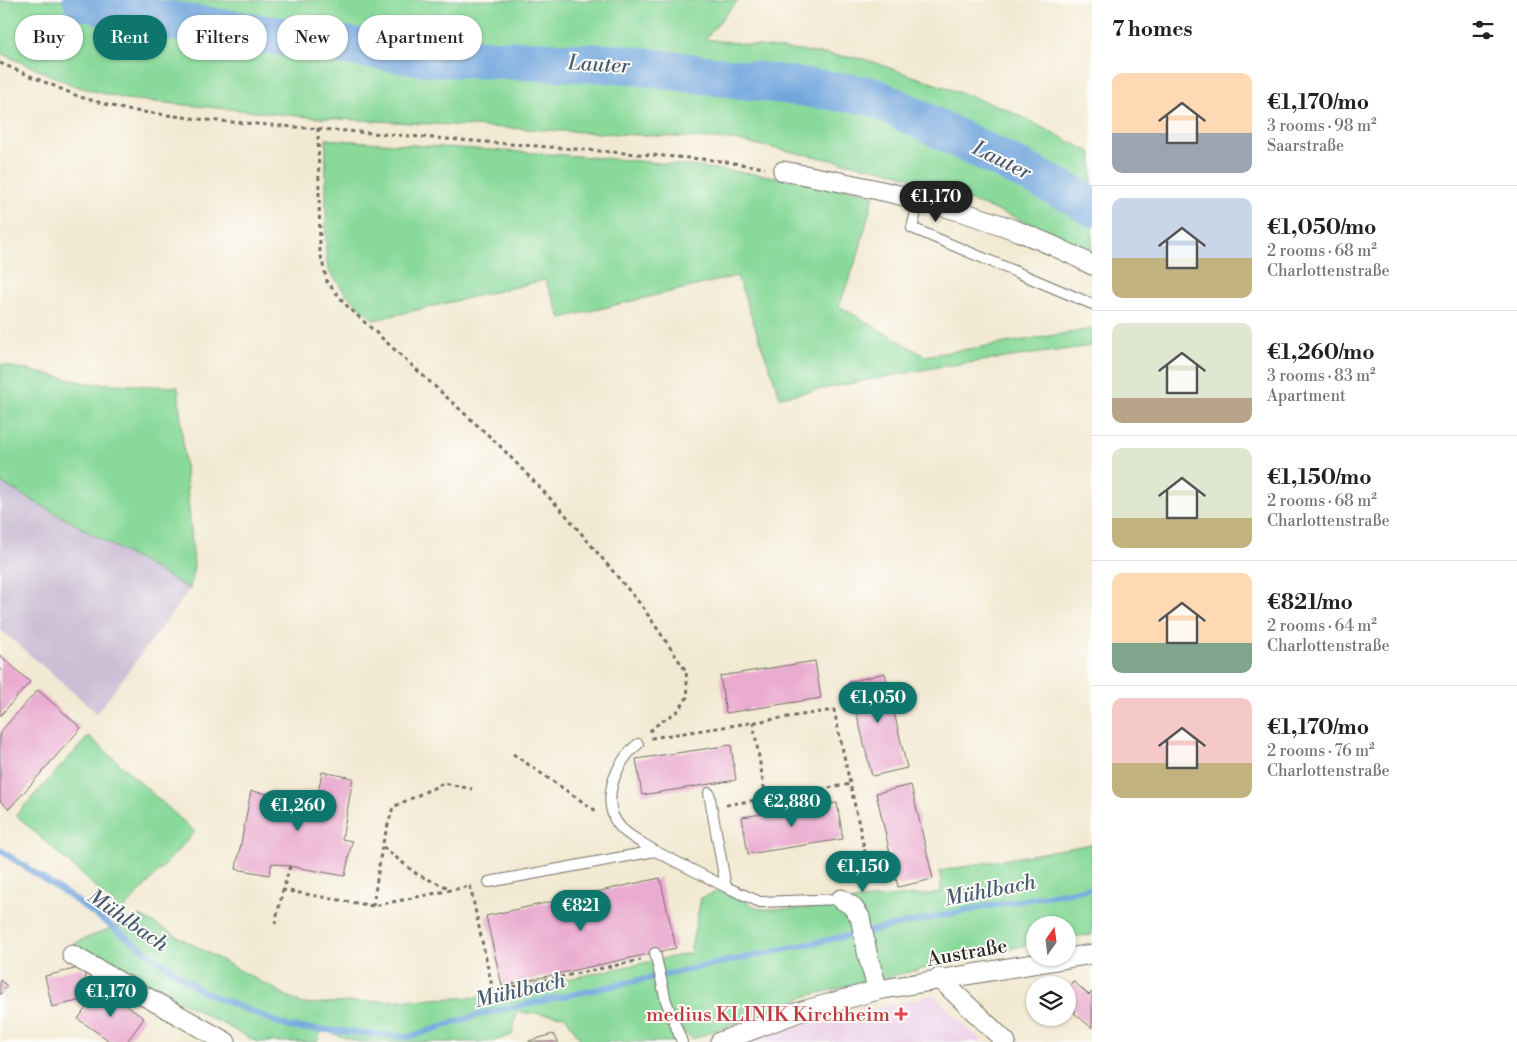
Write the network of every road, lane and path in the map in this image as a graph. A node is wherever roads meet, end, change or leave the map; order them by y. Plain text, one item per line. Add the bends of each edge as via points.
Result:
1 (0, 63) edge
2 (318, 128) junction
3 (784, 171) joint
4 (919, 200) junction
5 (1092, 265) edge
6 (1092, 304) edge
7 (753, 722) junction
8 (640, 742) junction
9 (513, 754) dead end
10 (851, 784) junction
11 (472, 790) dead end
12 (709, 793) dead end
13 (766, 798) junction
14 (712, 807) junction
15 (622, 829) junction
16 (382, 846) junction
17 (655, 851) junction
18 (290, 866) dead end
19 (489, 882) joint
20 (470, 886) junction
21 (726, 887) junction
22 (450, 888) junction
23 (283, 890) junction
24 (841, 899) junction
25 (373, 906) junction
26 (275, 924) dead end
27 (655, 953) dead end
28 (1092, 954) edge
29 (72, 955) dead end
30 (636, 962) dead end
31 (939, 978) junction
32 (878, 990) junction
33 (226, 1042) edge
34 (682, 1042) edge
35 (720, 1042) edge
36 (1006, 1042) edge

1 - 2 path via 80,97 127,110 206,120
2 - 3 path via 714,160
2 - 8 path via 320,252 327,282 348,307 500,446 565,514 642,606 686,672 688,696 679,710 655,726
3 - 4 street
4 - 5 street via 1017,231
4 - 6 lane via 912,228
7 - 8 path
7 - 10 path via 834,710
7 - 13 path
8 - 15 lane via 628,751 618,766 611,790 611,810
9 - 15 path
10 - 13 path
10 - 24 path via 868,866 858,896
11 - 16 path via 444,783 393,807
12 - 14 lane
13 - 14 path
14 - 21 lane
15 - 17 lane
16 - 22 path via 418,875
16 - 25 path
17 - 19 lane
17 - 21 lane
18 - 23 path
19 - 20 path
20 - 22 path
20 - 30 path via 493,991
21 - 24 lane via 760,902
22 - 25 path
23 - 25 path
23 - 26 path
24 - 32 street via 860,916
27 - 34 lane via 666,1001
28 - 31 street, Austraße
29 - 33 street
31 - 32 street, Austraße
31 - 36 street
32 - 35 street, Austraße via 799,1012

